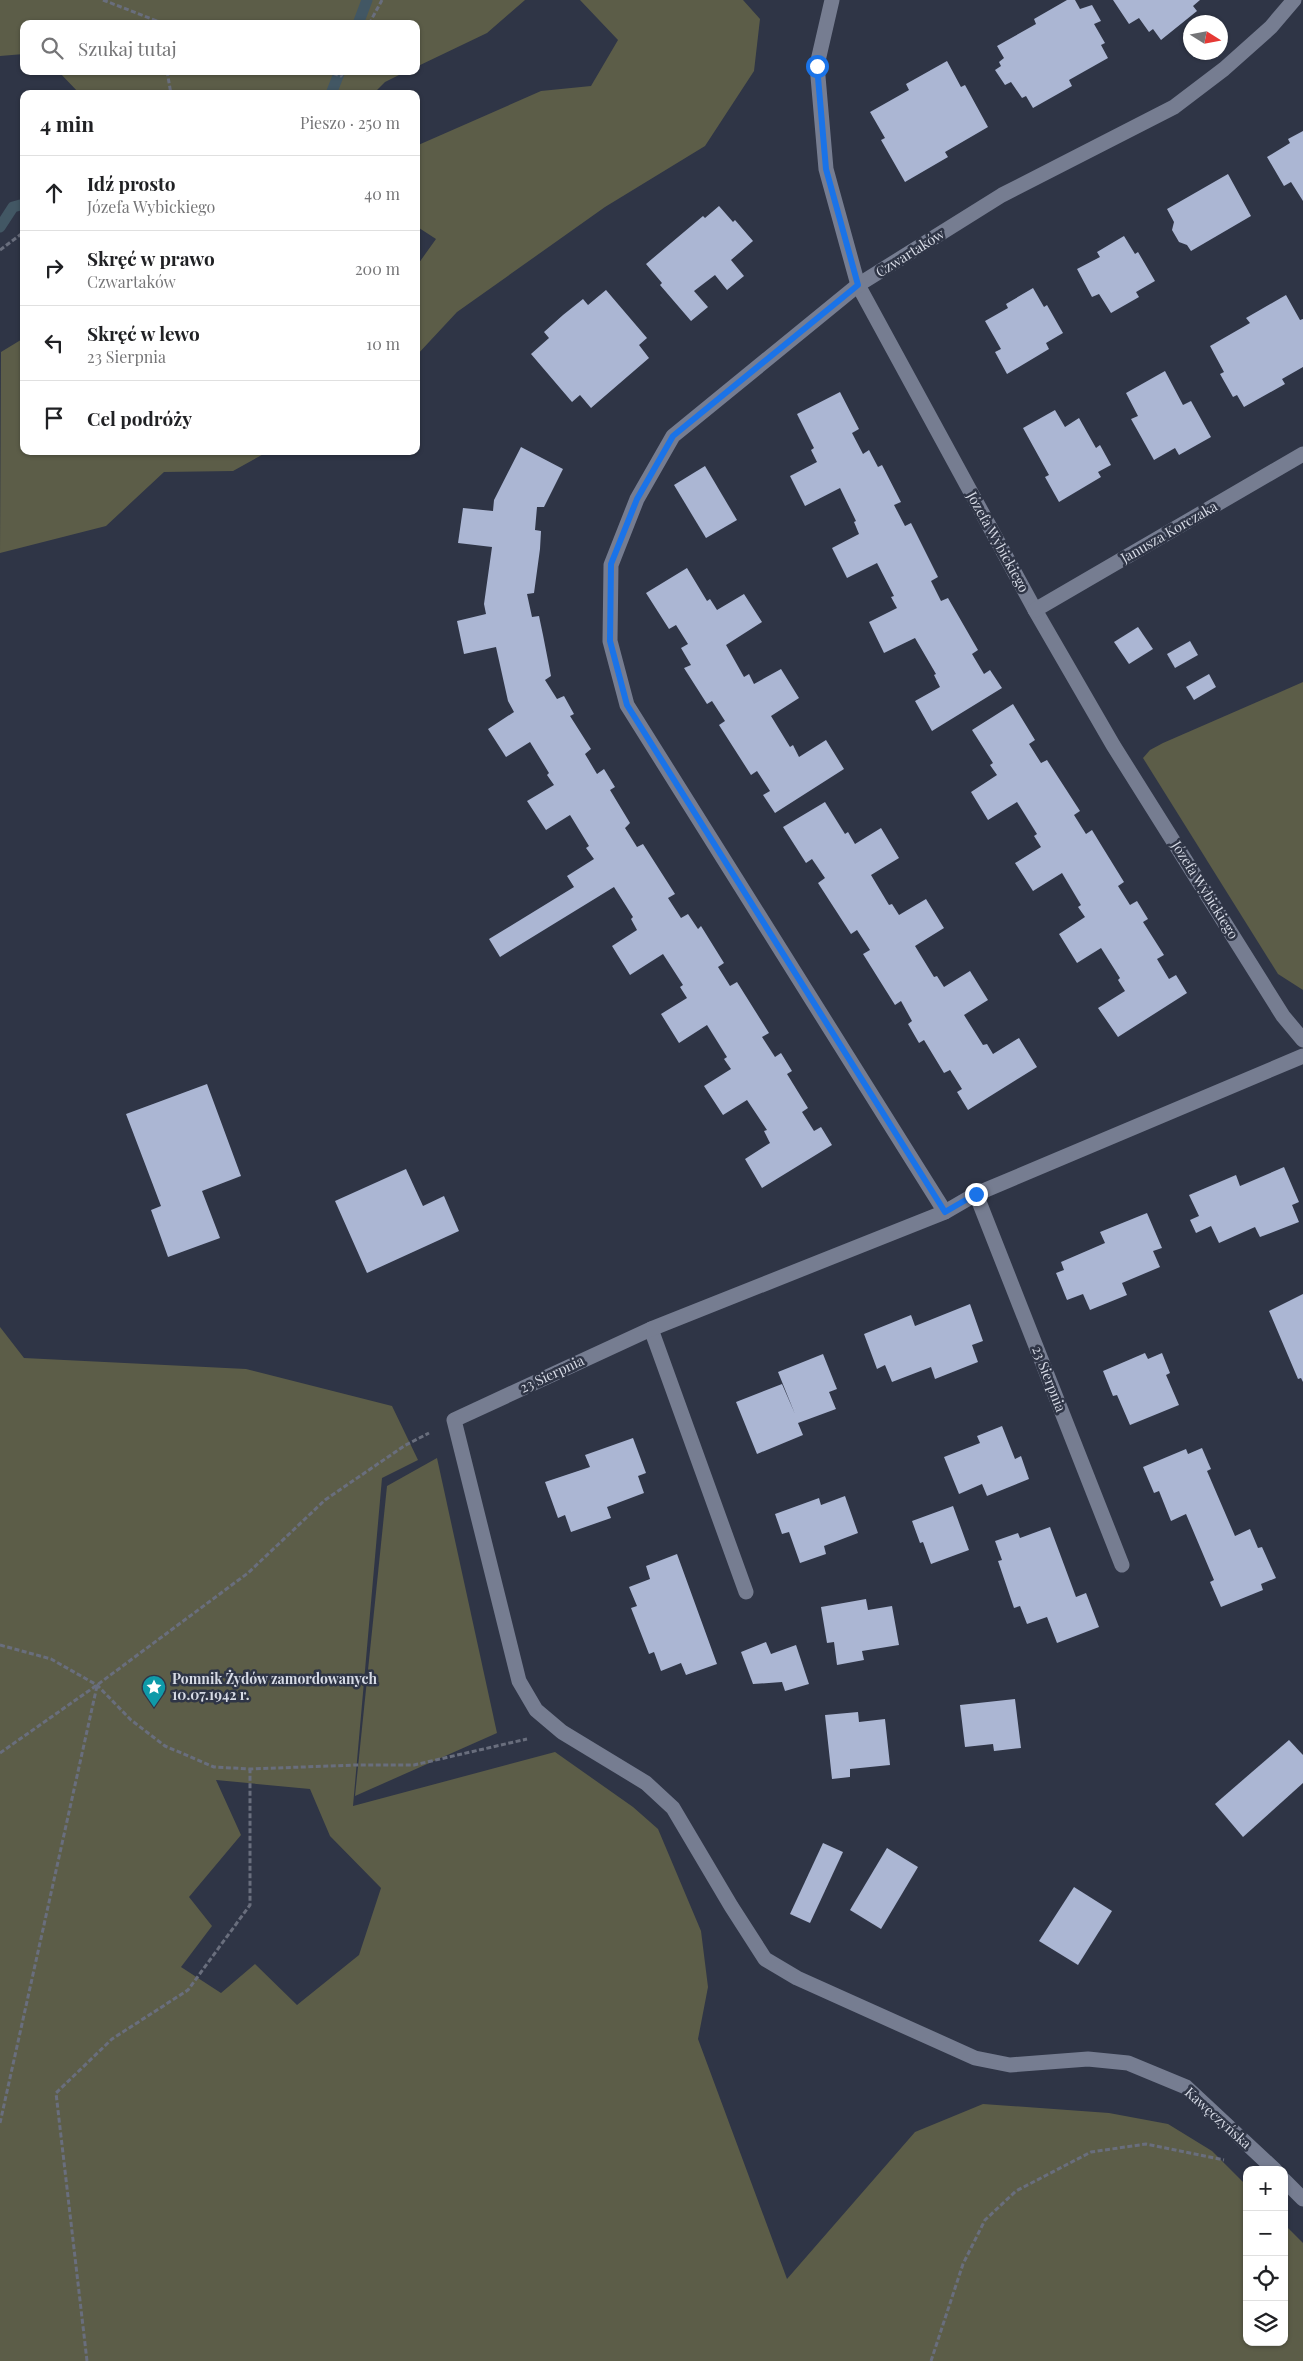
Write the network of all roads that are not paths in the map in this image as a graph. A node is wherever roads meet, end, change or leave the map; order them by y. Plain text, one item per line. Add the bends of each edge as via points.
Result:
1 (832, 0) edge
2 (1294, 0) edge
3 (858, 285) junction
4 (1303, 454) edge
5 (1035, 610) junction
6 (1303, 1040) edge
7 (1303, 1056) edge
8 (976, 1194) junction
9 (945, 1212) junction
10 (651, 1329) junction
11 (454, 1420) joint
12 (1122, 1565) dead end
13 (746, 1592) dead end
14 (1271, 2166) edge
15 (1288, 2184) edge
16 (1303, 2199) edge

1 - 3 street, Józefa Wybickiego via 817,66 826,169
2 - 3 street, Czwartaków via 1271,27 1224,70 1174,107 1002,195
3 - 5 street, Józefa Wybickiego
3 - 9 street, Czwartaków via 673,436 637,499 611,564 610,641 627,705
4 - 5 street, Janusza Korczaka
5 - 6 street, Józefa Wybickiego via 1113,745 1283,1016
7 - 8 street, 23 Sierpnia
8 - 9 street, 23 Sierpnia
8 - 12 street, 23 Sierpnia
9 - 10 street, 23 Sierpnia
10 - 11 street, 23 Sierpnia
10 - 13 street
11 - 14 street, Kawęczyńska via 518,1681 536,1710 562,1732 646,1783 674,1808 765,1959 797,1978 975,2058 1010,2065 1088,2059 1128,2063 1186,2087
15 - 16 street

